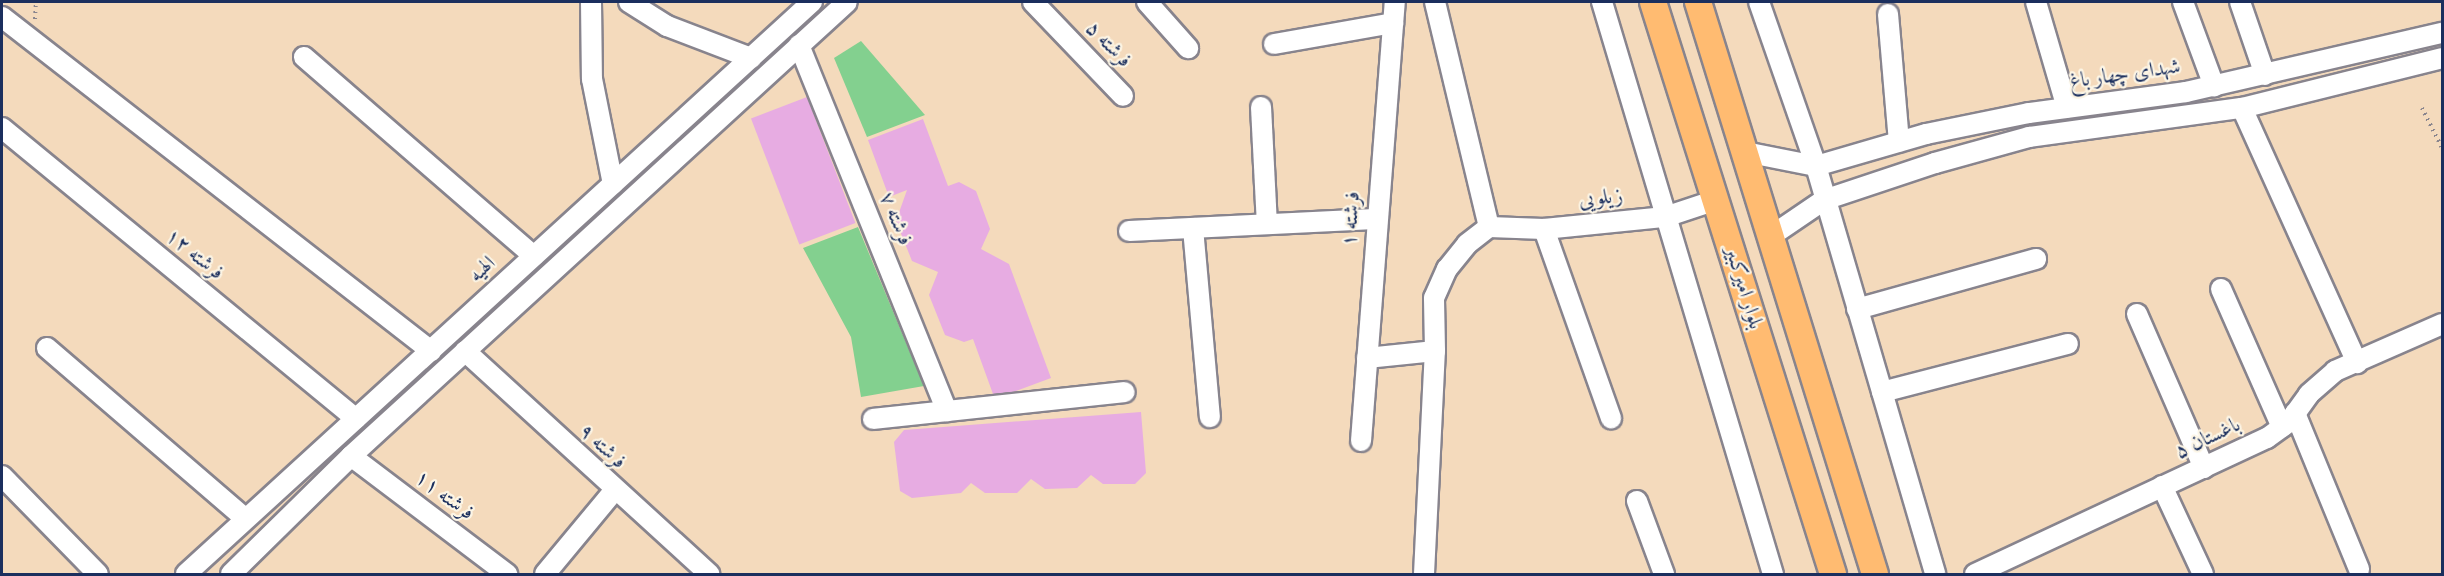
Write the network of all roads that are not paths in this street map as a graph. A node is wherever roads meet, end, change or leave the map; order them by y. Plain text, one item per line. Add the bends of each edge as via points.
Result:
1 (591, 2) edge
2 (630, 2) edge
3 (812, 2) edge
4 (847, 2) edge
5 (1033, 2) edge
6 (1147, 2) edge
7 (1395, 2) edge
8 (1435, 2) edge
9 (1602, 2) edge
10 (1653, 2) edge
11 (1698, 2) edge
12 (1759, 2) edge
13 (2036, 2) edge
14 (2183, 2) edge
15 (2240, 2) edge
16 (1888, 14) dead end
17 (2, 17) edge
18 (1393, 23) junction
19 (2442, 33) edge
20 (1274, 44) dead end
21 (799, 45) junction
22 (1188, 48) dead end
23 (304, 57) dead end
24 (750, 58) junction
25 (2442, 58) edge
26 (2265, 75) junction
27 (2214, 86) junction
28 (1123, 96) dead end
29 (1261, 107) dead end
30 (2067, 108) junction
31 (2242, 108) junction
32 (2, 128) edge
33 (1899, 142) junction
34 (1745, 152) junction
35 (1815, 165) junction
36 (613, 184) junction
37 (1716, 200) junction
38 (1824, 200) junction
39 (1665, 217) junction
40 (1375, 219) junction
41 (1267, 224) junction
42 (1488, 227) junction
43 (1193, 228) junction
44 (1544, 229) junction
45 (1129, 231) dead end
46 (557, 235) junction
47 (1771, 236) junction
48 (572, 252) junction
49 (534, 256) junction
50 (2036, 259) dead end
51 (2221, 288) dead end
52 (1857, 309) junction
53 (2137, 314) dead end
54 (2442, 324) edge
55 (2068, 344) dead end
56 (47, 348) dead end
57 (431, 351) junction
58 (465, 351) junction
59 (1435, 351) junction
60 (1367, 358) junction
61 (2357, 363) junction
62 (1125, 392) dead end
63 (1882, 392) junction
64 (947, 411) junction
65 (1210, 417) dead end
66 (1611, 418) dead end
67 (356, 419) junction
68 (873, 419) dead end
69 (2289, 420) junction
70 (1361, 441) dead end
71 (351, 456) junction
72 (2204, 468) junction
73 (2, 476) edge
74 (2162, 486) junction
75 (614, 491) junction
76 (1637, 501) dead end
77 (246, 519) junction
78 (2360, 569) dead end
79 (98, 574) edge
80 (186, 574) edge
81 (231, 574) edge
82 (507, 574) edge
83 (547, 574) edge
84 (709, 574) edge
85 (1424, 574) edge
86 (1664, 574) edge
87 (1773, 574) edge
88 (1833, 574) edge
89 (1875, 574) edge
90 (1935, 574) edge
91 (1975, 574) edge
92 (2203, 574) edge

1 - 36 street via 592,79
2 - 24 street via 667,26
3 - 24 street, الهیه
4 - 21 street
5 - 28 street, فرشته ۵
6 - 22 street
7 - 18 street, فرشته ۱
8 - 42 street
9 - 39 street
10 - 37 main road, بلوار امیرکبیر
11 - 34 main road, بلوار امیرکبیر
12 - 35 street
13 - 30 street
14 - 27 street
15 - 26 street
16 - 33 street
17 - 57 street
18 - 20 street
18 - 40 street, فرشته ۱
19 - 26 street, شهدای چهار باغ
21 - 48 street
21 - 64 street, فرشته ۷
23 - 49 street
24 - 36 street, الهیه
25 - 31 street
26 - 27 street, شهدای چهار باغ
27 - 30 street, شهدای چهار باغ
29 - 41 street
30 - 33 street, شهدای چهار باغ
31 - 38 street via 2029,137
31 - 61 street
32 - 67 street, فرشته ۱۲
33 - 35 street, شهدای چهار باغ
34 - 35 street
34 - 47 main road, بلوار امیرکبیر
35 - 38 street
36 - 46 street, الهیه
37 - 39 street, زیلویی
37 - 88 main road, بلوار امیرکبیر
38 - 47 street
38 - 52 street
39 - 44 street, زیلویی
39 - 87 street
40 - 41 street
40 - 60 street, فرشته ۱
41 - 43 street
42 - 44 street, زیلویی
42 - 59 street via 1467,244 1447,269 1434,298
43 - 45 street
43 - 65 street
44 - 66 street
46 - 48 street
46 - 49 street, الهیه
47 - 89 main road, بلوار امیرکبیر
48 - 58 street
49 - 57 street, الهیه
50 - 52 street
51 - 69 street
52 - 63 street
53 - 72 street
54 - 61 street, باغستان ۵
55 - 63 street
56 - 77 street
57 - 67 street, الهیه
58 - 71 street
58 - 75 street, فرشته ۹
59 - 60 street
59 - 85 street
60 - 70 street, فرشته ۱
61 - 69 street, باغستان ۵ via 2335,371 2309,394
62 - 64 street
63 - 90 street
64 - 68 street
67 - 77 street, الهیه
69 - 72 street, باغستان ۵
69 - 78 street
71 - 81 street
71 - 82 street, فرشته ۱۱
72 - 74 street, باغستان ۵
73 - 79 street
74 - 91 street, باغستان ۵
74 - 92 street
75 - 83 street
75 - 84 street, فرشته ۹
76 - 86 street
77 - 80 street, الهیه

